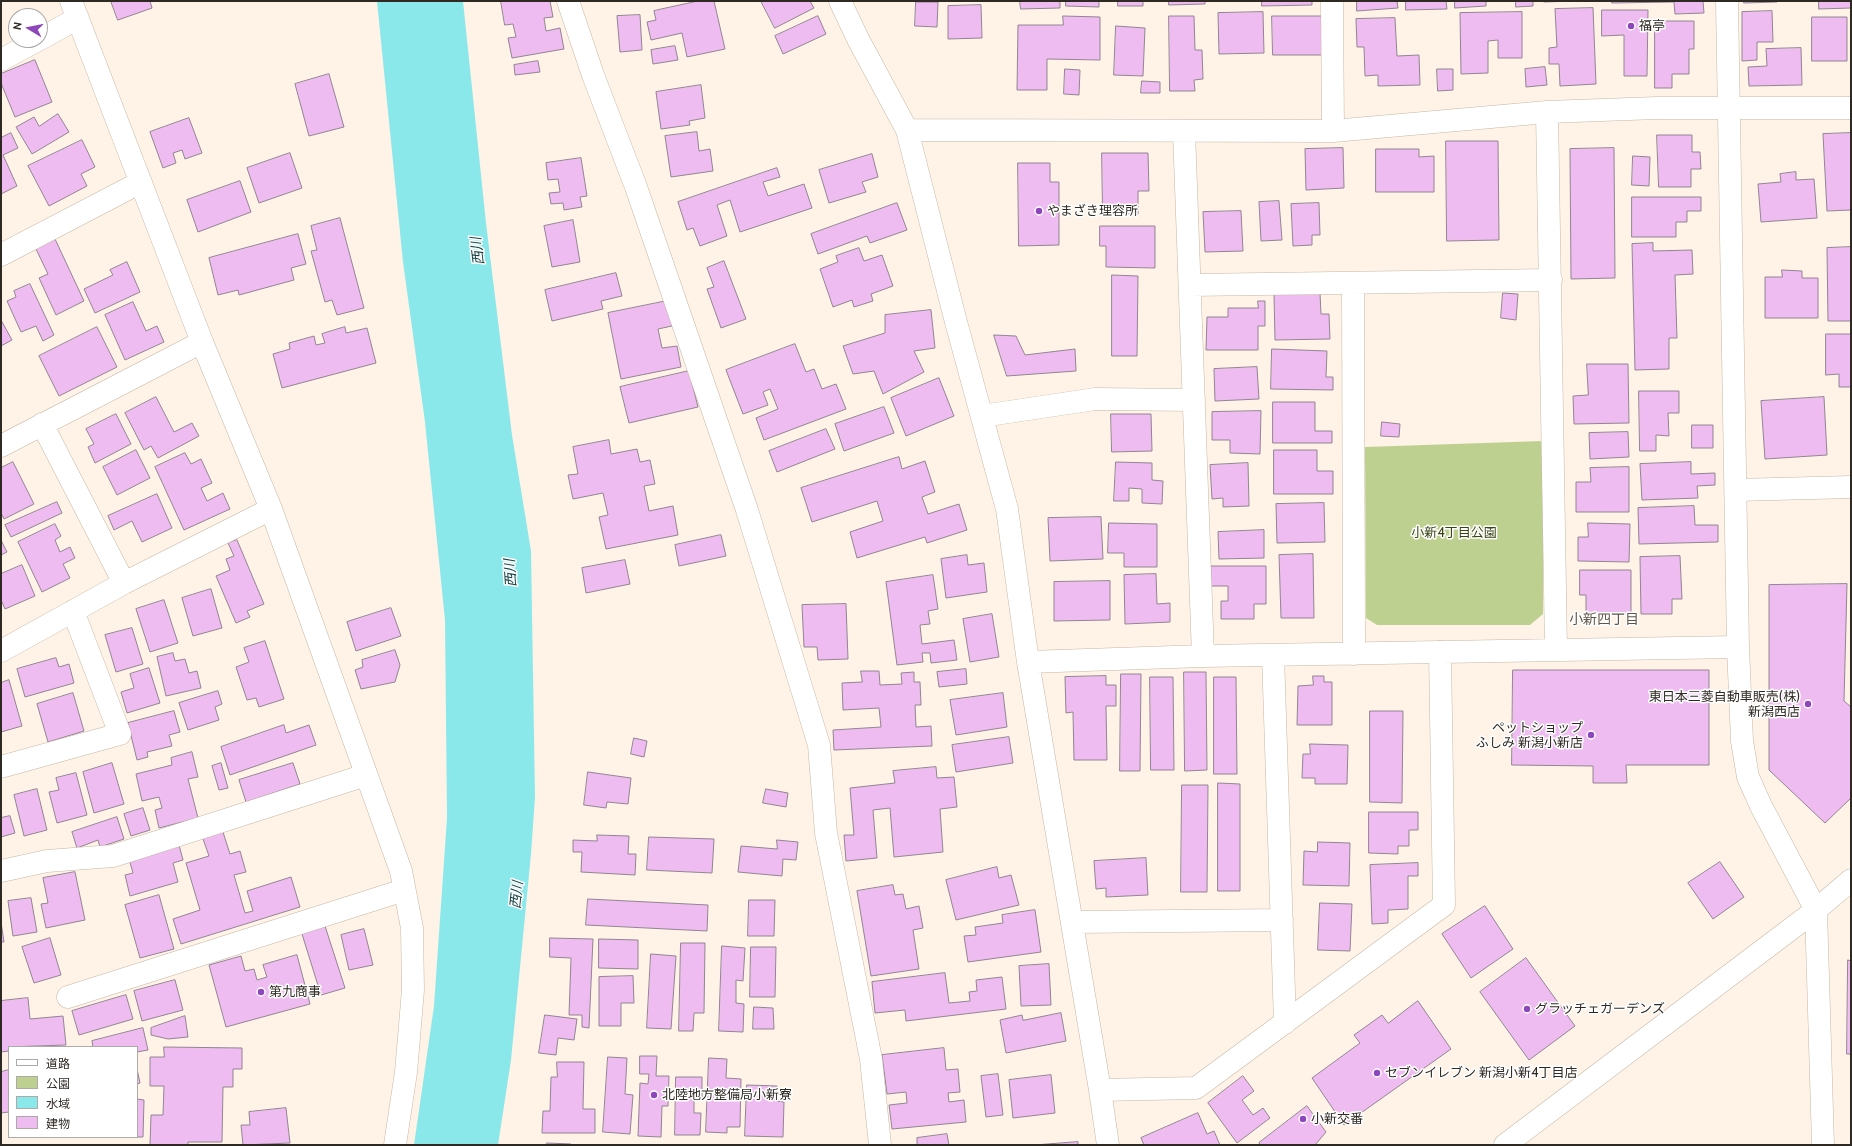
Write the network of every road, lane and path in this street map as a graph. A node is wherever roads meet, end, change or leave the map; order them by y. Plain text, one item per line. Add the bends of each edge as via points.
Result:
1 (568, 1) edge
2 (840, 1) edge
3 (1332, 1) edge
4 (1727, 1) edge
5 (74, 10) edge
6 (48, 32) edge
7 (23, 48) edge
8 (1, 60) edge
9 (1729, 108) junction
10 (1851, 108) edge
11 (1547, 112) junction
12 (907, 130) junction
13 (1184, 131) junction
14 (1334, 131) junction
15 (141, 182) junction
16 (1, 255) edge
17 (1551, 280) junction
18 (1353, 283) junction
19 (1190, 285) junction
20 (202, 342) junction
21 (1194, 400) junction
22 (982, 416) junction
23 (42, 424) junction
24 (1, 446) edge
25 (1851, 487) edge
26 (1736, 490) junction
27 (271, 509) junction
28 (124, 584) junction
29 (73, 611) junction
30 (1738, 647) junction
31 (1556, 650) junction
32 (1, 651) edge
33 (1440, 652) junction
34 (1354, 654) junction
35 (1273, 655) junction
36 (1203, 656) junction
37 (1028, 662) junction
38 (1, 767) edge
39 (366, 775) junction
40 (1, 871) edge
41 (1851, 880) edge
42 (404, 890) junction
43 (1816, 910) junction
44 (1282, 920) junction
45 (1072, 922) junction
46 (68, 997) dead end
47 (1285, 1023) junction
48 (1100, 1090) junction
49 (395, 1145) edge
50 (880, 1145) edge
51 (1108, 1145) edge
52 (1505, 1145) edge
53 (1823, 1145) edge

1 - 50 street via 636,187 747,510 819,745 826,833 871,1059
2 - 12 street
3 - 14 street
4 - 9 street
5 - 6 street
5 - 15 street
7 - 8 street
9 - 10 street
9 - 11 street
9 - 26 street
11 - 14 street
11 - 17 street
12 - 13 street
12 - 22 street
13 - 14 street
13 - 19 street
15 - 16 street
15 - 20 street
17 - 18 street
17 - 31 street
18 - 19 street
18 - 34 street
19 - 21 street
20 - 23 street
20 - 27 street
21 - 22 street via 1095,399
21 - 36 street
22 - 37 street via 1007,509
23 - 24 street
23 - 28 street
25 - 26 street
26 - 30 street
27 - 28 street
27 - 39 street
28 - 29 street
29 - 32 street
29 - 38 street via 120,734
30 - 31 street
30 - 43 street via 1742,741 1748,777
31 - 33 street
33 - 34 street
33 - 47 street via 1444,905
34 - 35 street
35 - 36 street
35 - 44 street
36 - 37 street
37 - 45 street
39 - 40 street via 113,856 46,861
39 - 42 street via 401,871
41 - 43 street
42 - 46 street
42 - 49 street via 412,928 413,990 406,1072
43 - 52 street
43 - 53 street
44 - 45 street
44 - 47 street
45 - 48 street
47 - 48 street via 1196,1088
48 - 51 street

